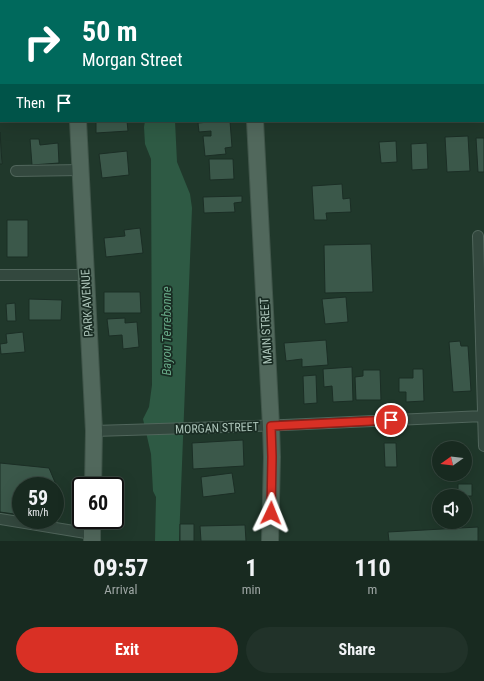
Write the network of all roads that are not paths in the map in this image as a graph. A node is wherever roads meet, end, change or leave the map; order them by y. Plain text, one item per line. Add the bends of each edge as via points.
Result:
1 (78, 122) edge
2 (255, 122) edge
3 (16, 170) dead end
4 (81, 170) junction
5 (478, 236) dead end
6 (0, 275) edge
7 (86, 275) junction
8 (483, 416) edge
9 (271, 426) junction
10 (94, 431) junction
11 (484, 446) edge
12 (93, 477) edge
13 (0, 519) edge
14 (92, 532) edge
15 (270, 541) edge

1 - 4 main road, PARK AVENUE
2 - 9 main road, MAIN STREET
3 - 4 street
4 - 7 main road, PARK AVENUE
5 - 8 street
6 - 7 street
7 - 10 main road, PARK AVENUE
8 - 9 street, MORGAN STREET
8 - 11 street
9 - 10 street, MORGAN STREET
9 - 15 main road, MAIN STREET
10 - 12 main road, PARK AVENUE
13 - 14 street

